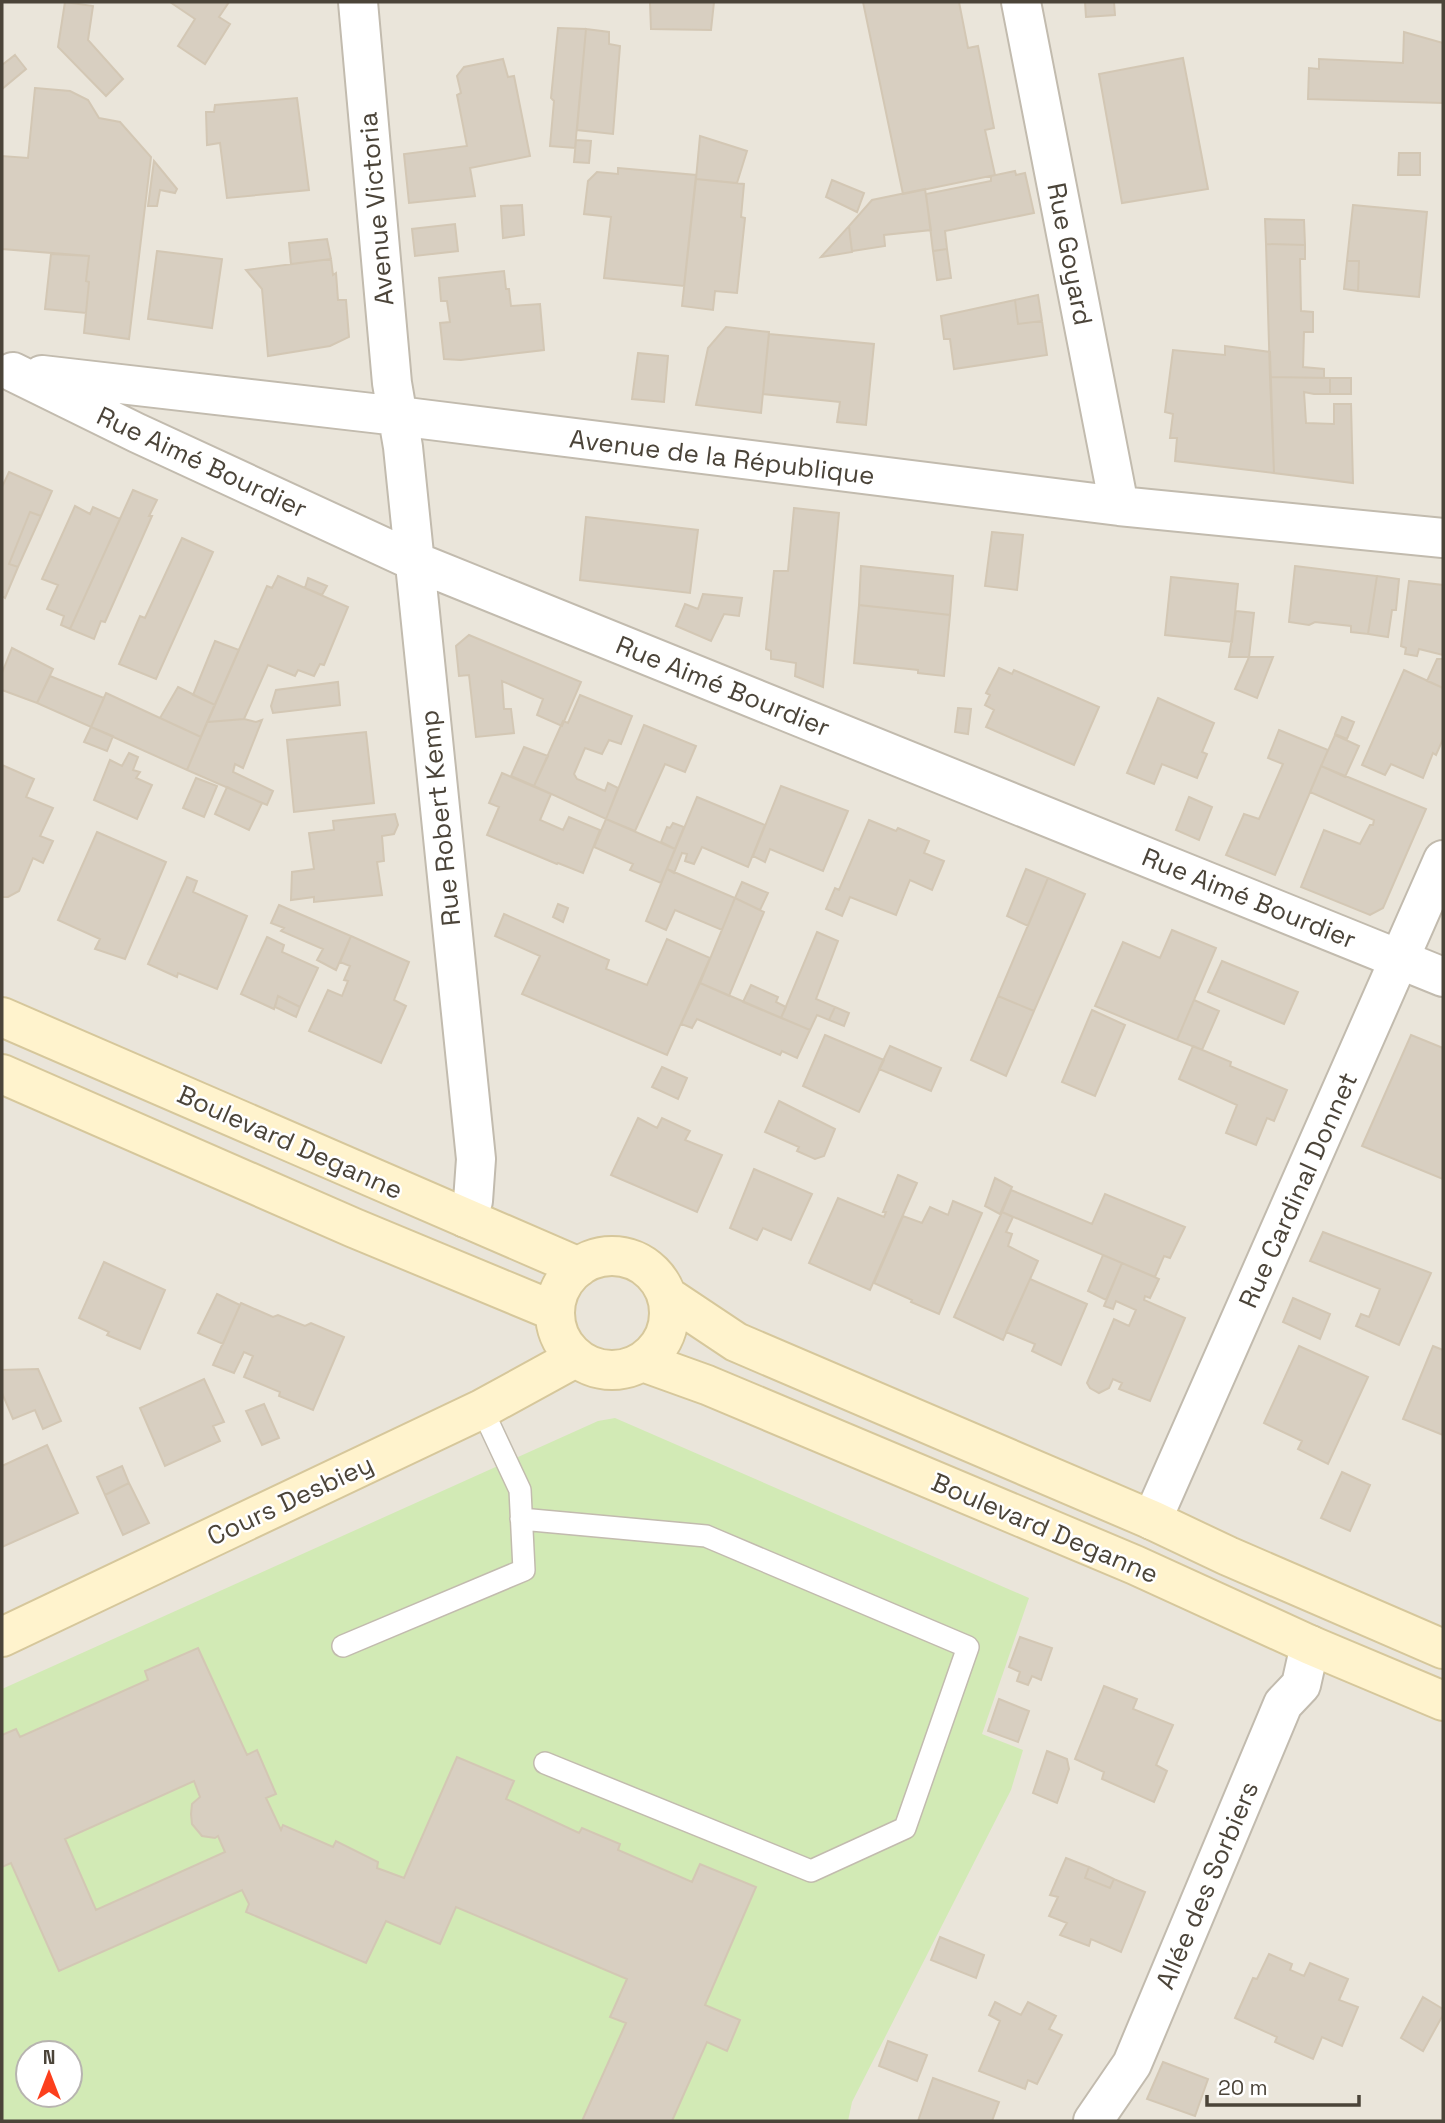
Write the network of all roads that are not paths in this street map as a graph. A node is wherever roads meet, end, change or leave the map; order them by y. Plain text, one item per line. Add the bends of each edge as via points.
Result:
1 (358, 2) edge
2 (1021, 2) edge
3 (8, 371) edge
4 (398, 416) junction
5 (1119, 506) junction
6 (1443, 538) edge
7 (414, 561) junction
8 (1443, 860) edge
9 (1400, 958) junction
10 (1443, 977) edge
11 (2, 1017) edge
12 (2, 1074) edge
13 (466, 1218) junction
14 (579, 1266) junction
15 (667, 1296) junction
16 (554, 1311) junction
17 (575, 1358) junction
18 (643, 1362) junction
19 (482, 1409) junction
20 (521, 1519) junction
21 (1152, 1520) junction
22 (2, 1637) edge
23 (1310, 1645) junction
24 (343, 1646) dead end
25 (1443, 1649) edge
26 (1443, 1701) edge
27 (545, 1763) dead end
28 (1093, 2121) edge

1 - 4 street, Avenue Victoria
2 - 5 street, Rue Goyard
3 - 4 street, Avenue de la République
3 - 7 street, Rue Aimé Bourdier
4 - 5 street, Avenue de la République
4 - 7 street, Rue Robert Kemp
5 - 6 street, Avenue de la République
7 - 9 street, Rue Aimé Bourdier
7 - 13 street, Rue Robert Kemp via 476,1159 473,1201
8 - 9 street, Rue Cardinal Donnet
9 - 10 street, Rue Aimé Bourdier
9 - 21 street, Rue Cardinal Donnet
11 - 13 street, Boulevard Deganne
12 - 16 street, Boulevard Deganne
13 - 14 street, Boulevard Deganne
14 - 15 street via 613,1256 631,1259 647,1267
14 - 16 street via 566,1278
15 - 18 street via 666,1334
15 - 21 street, Boulevard Deganne via 736,1342
16 - 17 street via 563,1345
17 - 18 street via 608,1371
17 - 19 street, Cours Desbiey
18 - 23 street, Boulevard Deganne via 1110,1554
19 - 20 lane via 520,1490
19 - 22 street, Cours Desbiey
20 - 24 lane via 524,1570
20 - 27 lane via 706,1536 968,1647 905,1828 811,1871
21 - 25 street, Boulevard Deganne
23 - 26 street, Boulevard Deganne
23 - 28 street, Allée des Sorbiers via 1301,1685 1283,1704 1132,2064

